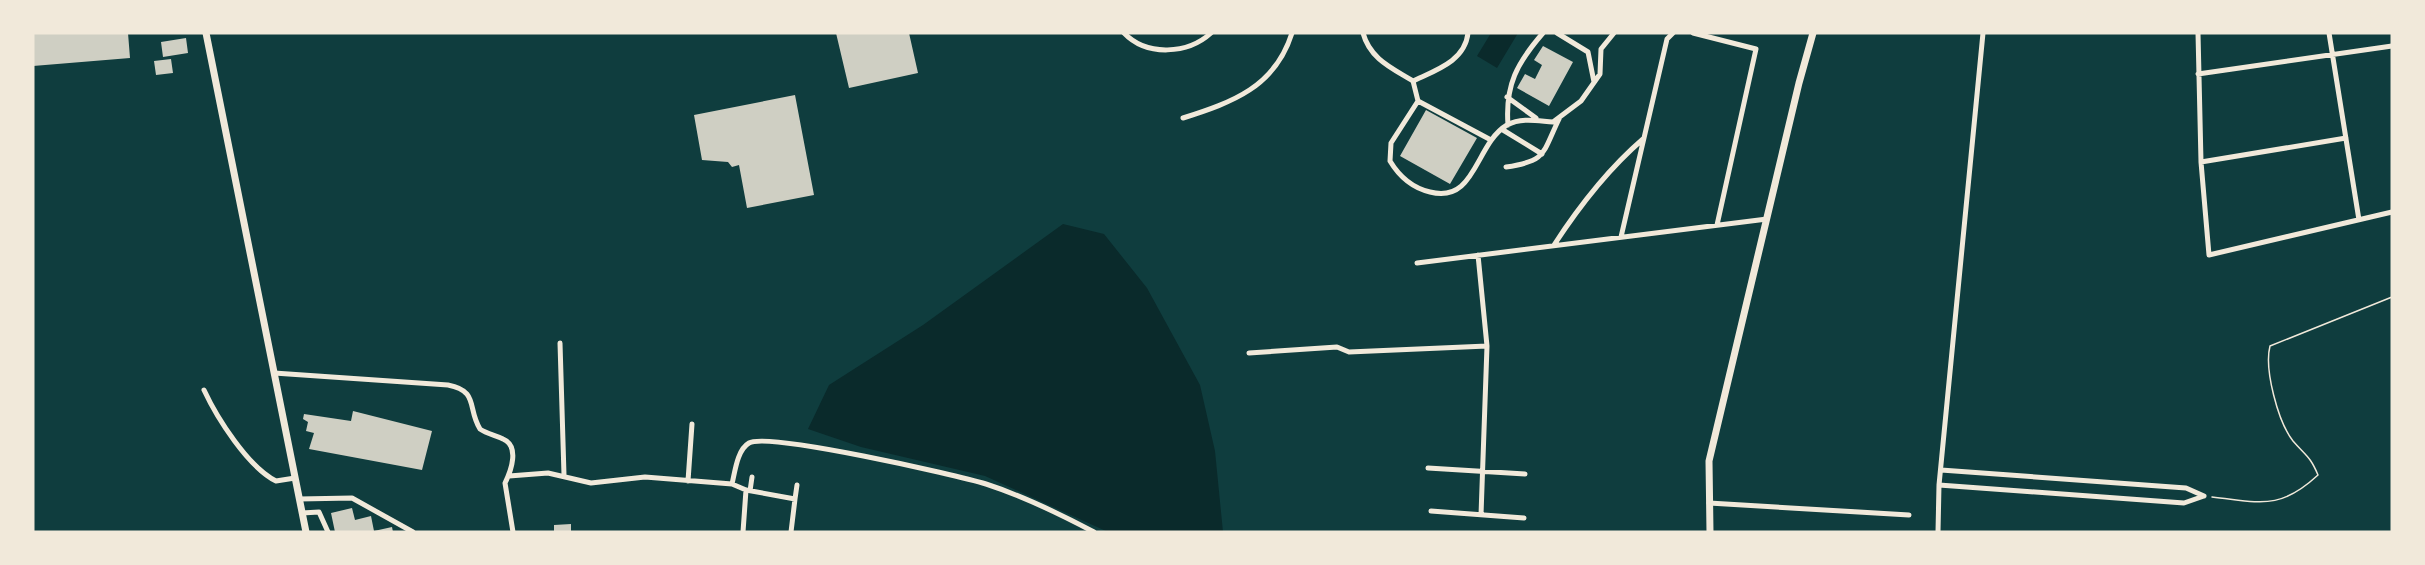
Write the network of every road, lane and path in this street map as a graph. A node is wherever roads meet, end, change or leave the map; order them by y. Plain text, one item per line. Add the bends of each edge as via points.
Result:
1 (206, 33) edge
2 (1124, 33) edge
3 (1211, 33) edge
4 (1292, 33) edge
5 (1363, 33) edge
6 (1468, 33) edge
7 (1543, 33) edge
8 (1557, 33) edge
9 (1614, 33) edge
10 (1673, 33) edge
11 (1693, 33) edge
12 (1813, 33) edge
13 (1983, 33) edge
14 (2198, 33) edge
15 (2329, 33) edge
16 (2392, 46) edge
17 (2332, 57) junction
18 (2198, 74) junction
19 (1413, 81) junction
20 (1594, 82) junction
21 (1507, 97) junction
22 (1418, 100) junction
23 (1183, 118) dead end
24 (1536, 118) junction
25 (1559, 119) junction
26 (1505, 127) junction
27 (2346, 138) junction
28 (1491, 140) junction
29 (1643, 140) junction
30 (1542, 154) junction
31 (2201, 162) junction
32 (1506, 167) dead end
33 (2392, 213) edge
34 (1767, 219) junction
35 (2359, 220) junction
36 (1717, 225) junction
37 (1621, 237) junction
38 (1554, 245) junction
39 (1478, 255) junction
40 (1417, 263) dead end
41 (2392, 297) edge
42 (560, 343) dead end
43 (1487, 346) junction
44 (1249, 353) dead end
45 (274, 373) junction
46 (204, 390) dead end
47 (692, 424) dead end
48 (1428, 468) dead end
49 (1941, 470) junction
50 (1484, 472) junction
51 (1525, 474) dead end
52 (564, 475) junction
53 (509, 476) junction
54 (752, 477) dead end
55 (295, 478) junction
56 (688, 481) junction
57 (732, 484) junction
58 (797, 485) dead end
59 (1939, 485) junction
60 (748, 490) junction
61 (2204, 496) junction
62 (299, 498) junction
63 (795, 499) junction
64 (1709, 502) junction
65 (1431, 511) dead end
66 (302, 513) junction
67 (1481, 515) junction
68 (1909, 515) dead end
69 (1524, 518) dead end
70 (306, 532) edge
71 (328, 532) edge
72 (413, 532) edge
73 (513, 532) edge
74 (743, 532) edge
75 (791, 532) edge
76 (1094, 532) edge
77 (1710, 532) edge
78 (1938, 532) edge

1 - 45 street
2 - 3 street via 1146,47 1166,51 1185,48
4 - 23 street via 1272,73 1250,91
5 - 19 street via 1376,58
6 - 19 street via 1467,43 1452,61
7 - 21 street via 1514,74
8 - 20 street via 1588,52
9 - 20 street via 1601,49 1600,74
10 - 29 street via 1667,39
11 - 36 street via 1756,50
12 - 34 street
13 - 49 street
14 - 18 street
15 - 17 street
16 - 17 street
17 - 18 street
17 - 27 street
18 - 31 street
19 - 22 street
20 - 25 street via 1581,101
21 - 24 street
21 - 26 street
22 - 28 street
22 - 28 street via 1389,152 1395,169 1422,190 1442,195 1456,193
24 - 25 street via 1545,122
24 - 26 street
25 - 30 street
26 - 28 street
26 - 30 street
27 - 31 street
27 - 35 street
29 - 37 street
29 - 38 street via 1587,195
30 - 32 street via 1531,163
31 - 35 street via 2209,255
33 - 35 street
34 - 36 street
34 - 64 street via 1709,461
36 - 37 street
37 - 38 street
38 - 39 street
39 - 40 street
39 - 43 street
41 - 61 path via 2270,346 2267,359 2279,415 2293,441 2310,457 2318,476 2298,494 2268,503
42 - 52 street
43 - 44 street via 1349,352 1337,347
43 - 50 street
45 - 53 street via 462,389 470,398 480,429 511,446
45 - 55 street
46 - 55 street via 219,422 262,471 276,481
47 - 56 street
48 - 50 street
49 - 59 street
49 - 61 street via 2186,488
50 - 51 street
50 - 67 street
52 - 53 street
52 - 56 street via 599,484 634,478
53 - 73 street via 505,483
54 - 60 street
55 - 62 street
56 - 57 street
57 - 60 street
57 - 76 street via 742,449 752,441 764,440 985,483
58 - 63 street
59 - 61 street via 2184,503
59 - 78 street
60 - 63 street
60 - 74 street
62 - 66 street
62 - 72 street via 351,498
63 - 75 street
64 - 68 street
64 - 77 street
65 - 67 street
66 - 70 street
66 - 71 street via 319,512
67 - 69 street

